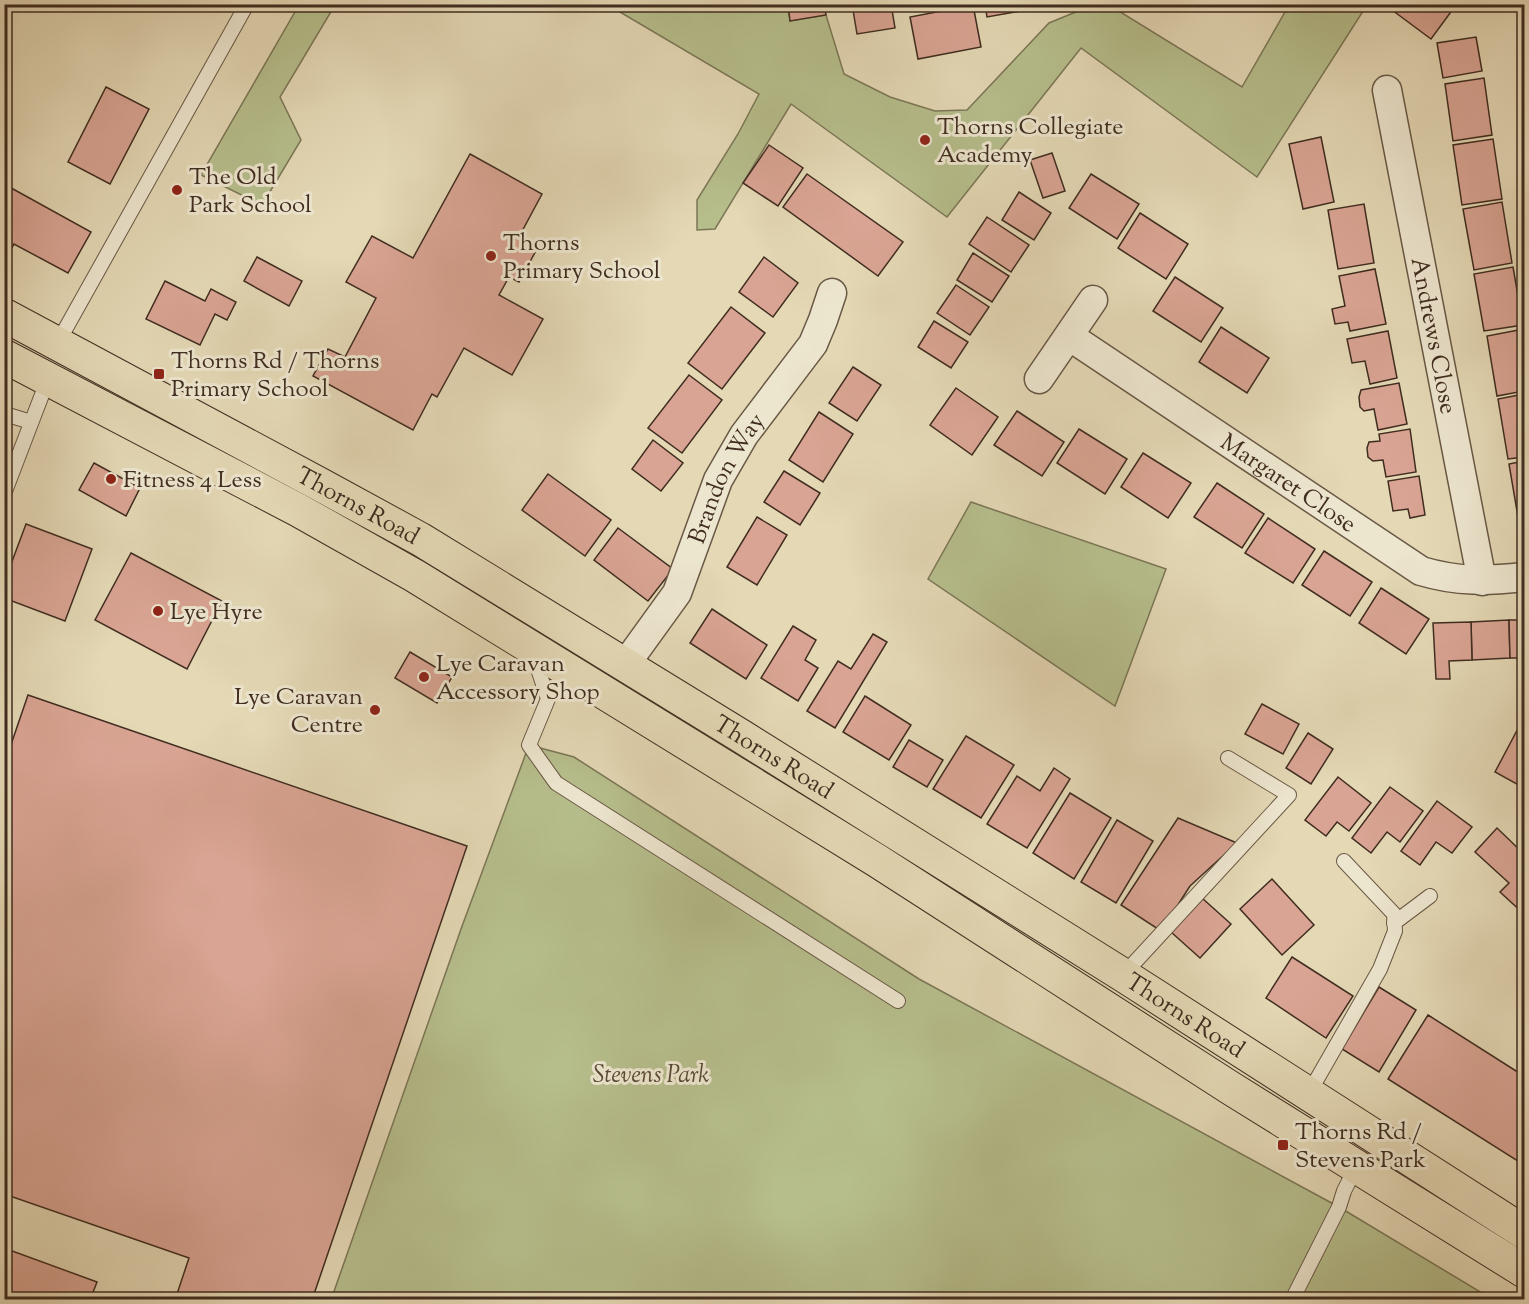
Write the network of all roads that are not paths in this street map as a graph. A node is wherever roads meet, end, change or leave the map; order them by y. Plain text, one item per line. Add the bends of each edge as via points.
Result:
1 (247, 4) edge
2 (1387, 90) dead end
3 (832, 293) dead end
4 (1093, 300) dead end
5 (4, 315) edge
6 (1069, 336) junction
7 (57, 344) junction
8 (4, 356) edge
9 (48, 379) junction
10 (1039, 379) dead end
11 (8, 415) dead end
12 (32, 422) junction
13 (4, 494) edge
14 (1524, 578) edge
15 (1482, 581) junction
16 (530, 646) junction
17 (625, 665) junction
18 (1228, 758) dead end
19 (1344, 861) dead end
20 (1430, 896) dead end
21 (1394, 923) junction
22 (1123, 975) junction
23 (898, 1001) dead end
24 (1309, 1094) junction
25 (1358, 1165) junction
26 (1524, 1232) edge
27 (1524, 1271) edge
28 (1292, 1299) edge

1 - 7 lane
2 - 15 street, Andrews Close
3 - 17 street, Brandon Way via 813,344 744,435 718,480 677,593
4 - 6 street
5 - 7 highway, Thorns Road
6 - 10 street
6 - 15 street, Margaret Close via 1420,571
7 - 17 highway, Thorns Road via 420,539
8 - 9 highway, Thorns Road
9 - 12 lane
9 - 16 highway, Thorns Road via 308,516
11 - 12 lane
12 - 13 lane
14 - 15 street, Margaret Close
16 - 23 lane via 548,699 529,745 556,783
16 - 25 highway, Thorns Road
17 - 22 highway, Thorns Road
18 - 22 lane via 1289,795
19 - 21 lane via 1394,914
20 - 21 lane
21 - 24 lane via 1395,931 1380,969
22 - 24 highway, Thorns Road
24 - 26 highway, Thorns Road
25 - 27 highway, Thorns Road
25 - 28 lane

